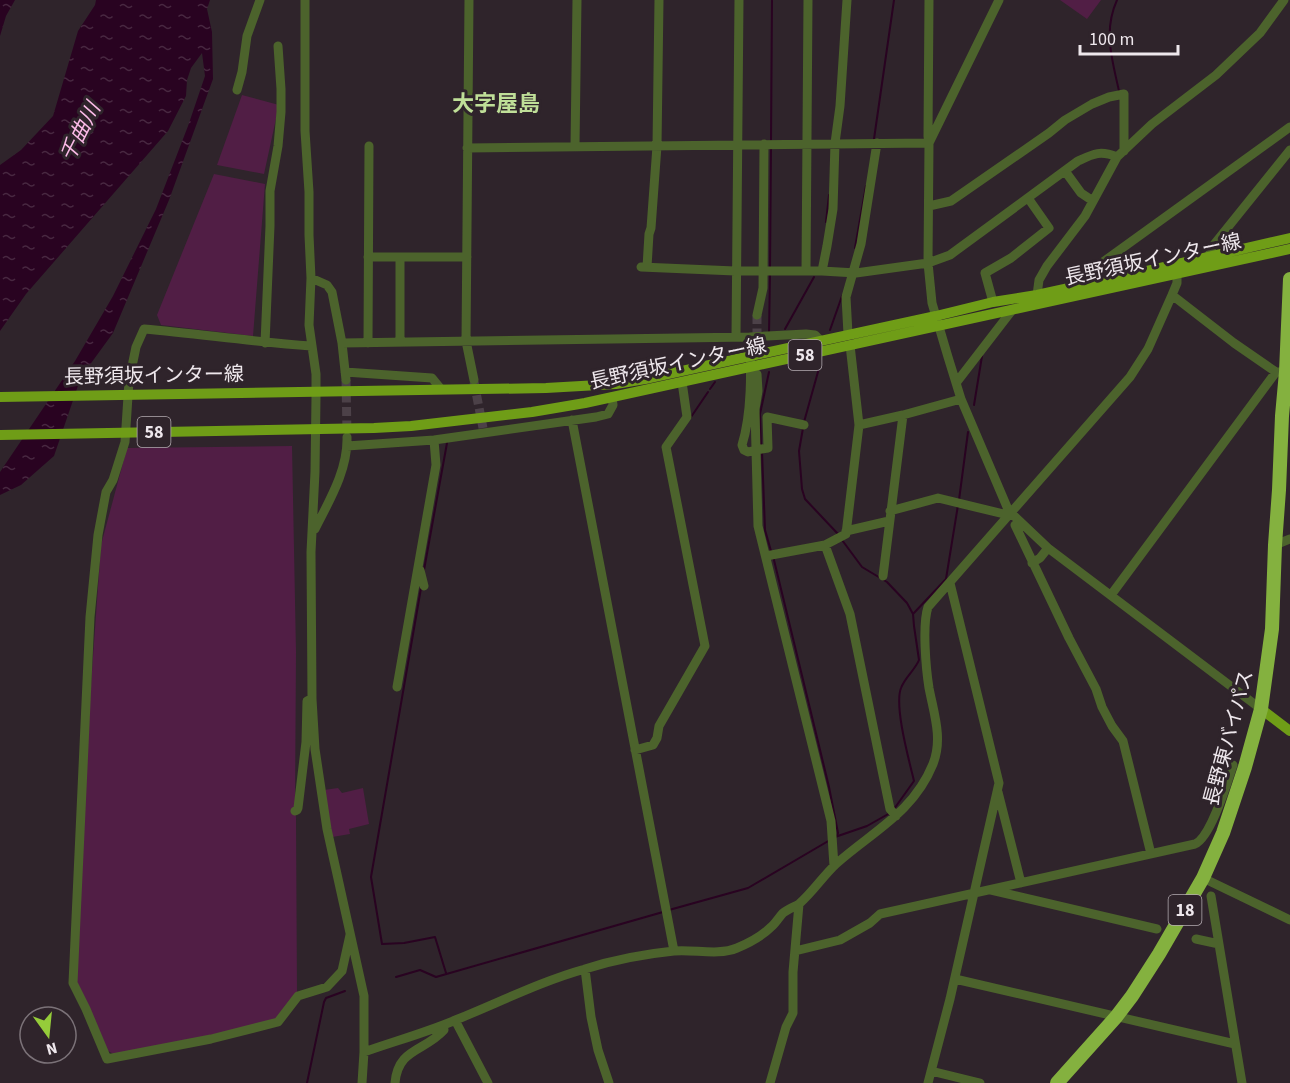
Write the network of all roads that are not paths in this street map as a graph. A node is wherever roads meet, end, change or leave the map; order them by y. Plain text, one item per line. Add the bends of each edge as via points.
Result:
1 (260, 0) edge
2 (305, 0) edge
3 (470, 0) edge
4 (577, 0) edge
5 (659, 0) edge
6 (739, 0) edge
7 (808, 0) edge
8 (846, 0) edge
9 (929, 0) edge
10 (999, 0) edge
11 (1284, 0) edge
12 (278, 46) dead end
13 (237, 90) dead end
14 (1290, 127) edge
15 (807, 143) junction
16 (835, 143) junction
17 (877, 143) junction
18 (929, 143) junction
19 (737, 144) junction
20 (764, 144) junction
21 (369, 146) dead end
22 (657, 146) junction
23 (575, 147) junction
24 (467, 148) junction
25 (1290, 150) edge
26 (1120, 154) junction
27 (1065, 171) junction
28 (1028, 198) junction
29 (1093, 201) junction
30 (929, 206) junction
31 (1290, 238) edge
32 (1290, 249) edge
33 (1209, 256) junction
34 (368, 257) junction
35 (400, 257) junction
36 (467, 257) junction
37 (928, 263) junction
38 (735, 271) junction
39 (768, 271) junction
40 (806, 271) junction
41 (822, 271) junction
42 (853, 273) junction
43 (1177, 273) junction
44 (311, 278) junction
45 (1290, 279) edge
46 (1084, 284) junction
47 (1037, 295) junction
48 (1172, 295) junction
49 (993, 302) junction
50 (1013, 309) junction
51 (757, 315) tunnel mouth
52 (938, 321) junction
53 (736, 337) junction
54 (750, 337) junction
55 (820, 340) junction
56 (849, 340) junction
57 (466, 341) junction
58 (400, 342) junction
59 (265, 343) junction
60 (342, 343) junction
61 (368, 343) junction
62 (311, 346) junction
63 (1288, 356) edge
64 (753, 365) junction
65 (1281, 372) junction
66 (474, 380) tunnel mouth
67 (682, 382) junction
68 (956, 383) junction
69 (441, 389) junction
70 (312, 391) junction
71 (0, 397) edge
72 (612, 397) junction
73 (961, 399) junction
74 (903, 415) junction
75 (572, 420) junction
76 (803, 425) dead end
77 (859, 425) junction
78 (312, 430) junction
79 (0, 435) edge
80 (434, 440) junction
81 (760, 450) junction
82 (1008, 513) junction
83 (890, 516) junction
84 (1015, 525) dead end
85 (846, 531) junction
86 (312, 534) junction
87 (1290, 539) edge
88 (825, 545) junction
89 (1275, 545) junction
90 (1048, 548) junction
91 (770, 556) junction
92 (1032, 563) junction
93 (418, 565) junction
94 (883, 576) dead end
95 (423, 581) dead end
96 (950, 583) junction
97 (1111, 595) junction
98 (397, 687) dead end
99 (312, 699) junction
100 (1261, 709) junction
101 (1289, 729) edge
102 (635, 750) junction
103 (1233, 765) dead end
104 (998, 789) junction
105 (295, 810) dead end
106 (893, 813) junction
107 (1151, 854) junction
108 (834, 866) junction
109 (1203, 878) junction
110 (1021, 883) junction
111 (989, 890) junction
112 (974, 893) junction
113 (1211, 896) dead end
114 (799, 904) junction
115 (1290, 920) edge
116 (1157, 929) dead end
117 (350, 935) junction
118 (1196, 939) dead end
119 (1219, 944) junction
120 (674, 951) junction
121 (795, 951) junction
122 (585, 969) junction
123 (955, 980) junction
124 (1116, 1017) junction
125 (455, 1020) junction
126 (443, 1025) junction
127 (1235, 1044) junction
128 (364, 1052) junction
129 (931, 1071) junction
130 (362, 1083) edge
131 (395, 1083) edge
132 (488, 1083) edge
133 (609, 1083) edge
134 (770, 1083) edge
135 (928, 1083) edge
136 (980, 1083) edge
137 (1057, 1083) edge
138 (1242, 1083) edge

1 - 13 street via 247,36
2 - 44 street
3 - 24 street
4 - 23 street
5 - 22 street
6 - 19 street
7 - 15 street
8 - 16 street
9 - 18 street
10 - 18 street
11 - 26 street via 1260,33 1216,75
12 - 59 street via 281,112 270,191
14 - 46 street via 1085,275
15 - 16 street
15 - 20 street
15 - 40 street
16 - 17 street
16 - 41 street via 833,209
17 - 18 street
17 - 42 street
18 - 30 street
19 - 20 street
19 - 22 street
19 - 38 street
20 - 39 street
21 - 34 street
22 - 23 street
22 - 38 street via 644,267
23 - 24 street
24 - 36 street
25 - 33 street via 1212,247
26 - 27 street via 1095,154
26 - 29 street
26 - 30 street via 1124,94 1092,104 951,201
27 - 28 street
27 - 29 street via 1081,193
28 - 37 street via 950,255
28 - 49 street via 1049,228 985,273
29 - 47 street via 1047,266
30 - 37 street
31 - 33 main road, 長野須坂インター線 / 58
32 - 43 main road, 長野須坂インター線 / 58
33 - 46 main road, 長野須坂インター線 / 58
34 - 35 street
34 - 61 street
35 - 36 street
35 - 58 street
36 - 57 street
37 - 42 street
37 - 52 street
38 - 39 street
38 - 53 street
39 - 40 street
39 - 51 street
40 - 41 street
41 - 42 street
42 - 56 street via 846,297
43 - 48 street
43 - 50 main road, 長野須坂インター線 / 58
44 - 60 street via 327,285 332,292
44 - 62 street
45 - 63 highway, 長野東バイパス / 18
46 - 47 main road, 長野須坂インター線 / 58
47 - 49 main road, 長野須坂インター線 / 58
48 - 65 street via 1234,343
48 - 82 street via 1148,349 1130,377
49 - 52 main road, 長野須坂インター線 / 58
50 - 52 main road, 長野須坂インター線 / 58
50 - 68 street
52 - 56 main road, 長野須坂インター線 / 58
52 - 68 street
53 - 54 street
53 - 57 street
54 - 55 street via 814,335
54 - 64 street
55 - 56 main road, 長野須坂インター線 / 58
55 - 64 main road, 長野須坂インター線 / 58
56 - 64 main road, 長野須坂インター線 / 58
56 - 77 street
57 - 58 street
57 - 66 street
58 - 61 street
59 - 62 street
59 - 117 street via 144,329 135,347 124,442 106,492 98,535 90,617 73,983 107,1059 278,1022 298,996 327,987 342,970
60 - 61 street
60 - 69 street via 345,376 432,378
62 - 70 street via 316,374
63 - 65 highway, 長野東バイパス / 18
64 - 67 main road, 長野須坂インター線 / 58
64 - 69 main road, 長野須坂インター線 / 58 via 616,384
64 - 81 street via 742,445 748,452
65 - 89 highway, 長野東バイパス / 18
65 - 97 street
67 - 72 main road, 長野須坂インター線 / 58
67 - 102 street via 687,417 666,447 705,646 659,726 654,746
68 - 73 street
69 - 70 main road, 長野須坂インター線 / 58
70 - 71 main road, 長野須坂インター線 / 58
70 - 78 street
72 - 75 street via 608,414
72 - 78 main road, 長野須坂インター線 / 58 via 458,421
73 - 74 street
73 - 82 street
74 - 77 street
74 - 83 street
75 - 80 street
75 - 102 street
76 - 81 street via 767,417 768,448
77 - 85 street
78 - 79 main road, 長野須坂インター線 / 58
78 - 86 street
80 - 86 street via 347,441 340,474
80 - 93 street via 436,465
81 - 91 street via 758,526
82 - 83 street via 938,498
82 - 90 street
82 - 96 street
83 - 85 street
83 - 94 street
84 - 92 street
85 - 88 street
86 - 99 street
87 - 89 street
88 - 91 street
88 - 106 street via 850,614
89 - 100 highway, 長野東バイパス / 18 via 1272,629
90 - 92 street
90 - 97 street
91 - 108 street via 831,821
92 - 107 street via 1102,707 1123,741
93 - 95 street
93 - 98 street
96 - 104 street
96 - 106 street via 926,614 929,686 938,728 934,762 911,801
97 - 100 street
99 - 105 street via 307,701 304,762
99 - 117 street via 327,829
100 - 101 main road
100 - 109 highway, 長野東バイパス / 18 via 1223,833
102 - 120 street
103 - 107 street via 1200,842
104 - 110 street
104 - 112 street
106 - 108 street
107 - 110 street
108 - 114 street
109 - 115 street
109 - 124 highway, 長野東バイパス / 18 via 1160,954
110 - 111 street
111 - 112 street
111 - 116 street
112 - 121 street via 880,914 840,940
112 - 123 street
113 - 119 street
114 - 120 street via 783,913 771,928 738,948 727,952
114 - 121 street
117 - 128 street via 364,996
118 - 119 street
119 - 127 street
120 - 122 street
121 - 134 street via 793,1013
122 - 125 street
122 - 133 street via 591,1017
123 - 124 street
123 - 129 street
124 - 127 street
124 - 137 highway, 長野東バイパス / 18
125 - 126 street
125 - 132 street
126 - 128 street
126 - 131 street via 438,1037 399,1065
127 - 138 street
128 - 130 street
129 - 135 street
129 - 136 street

